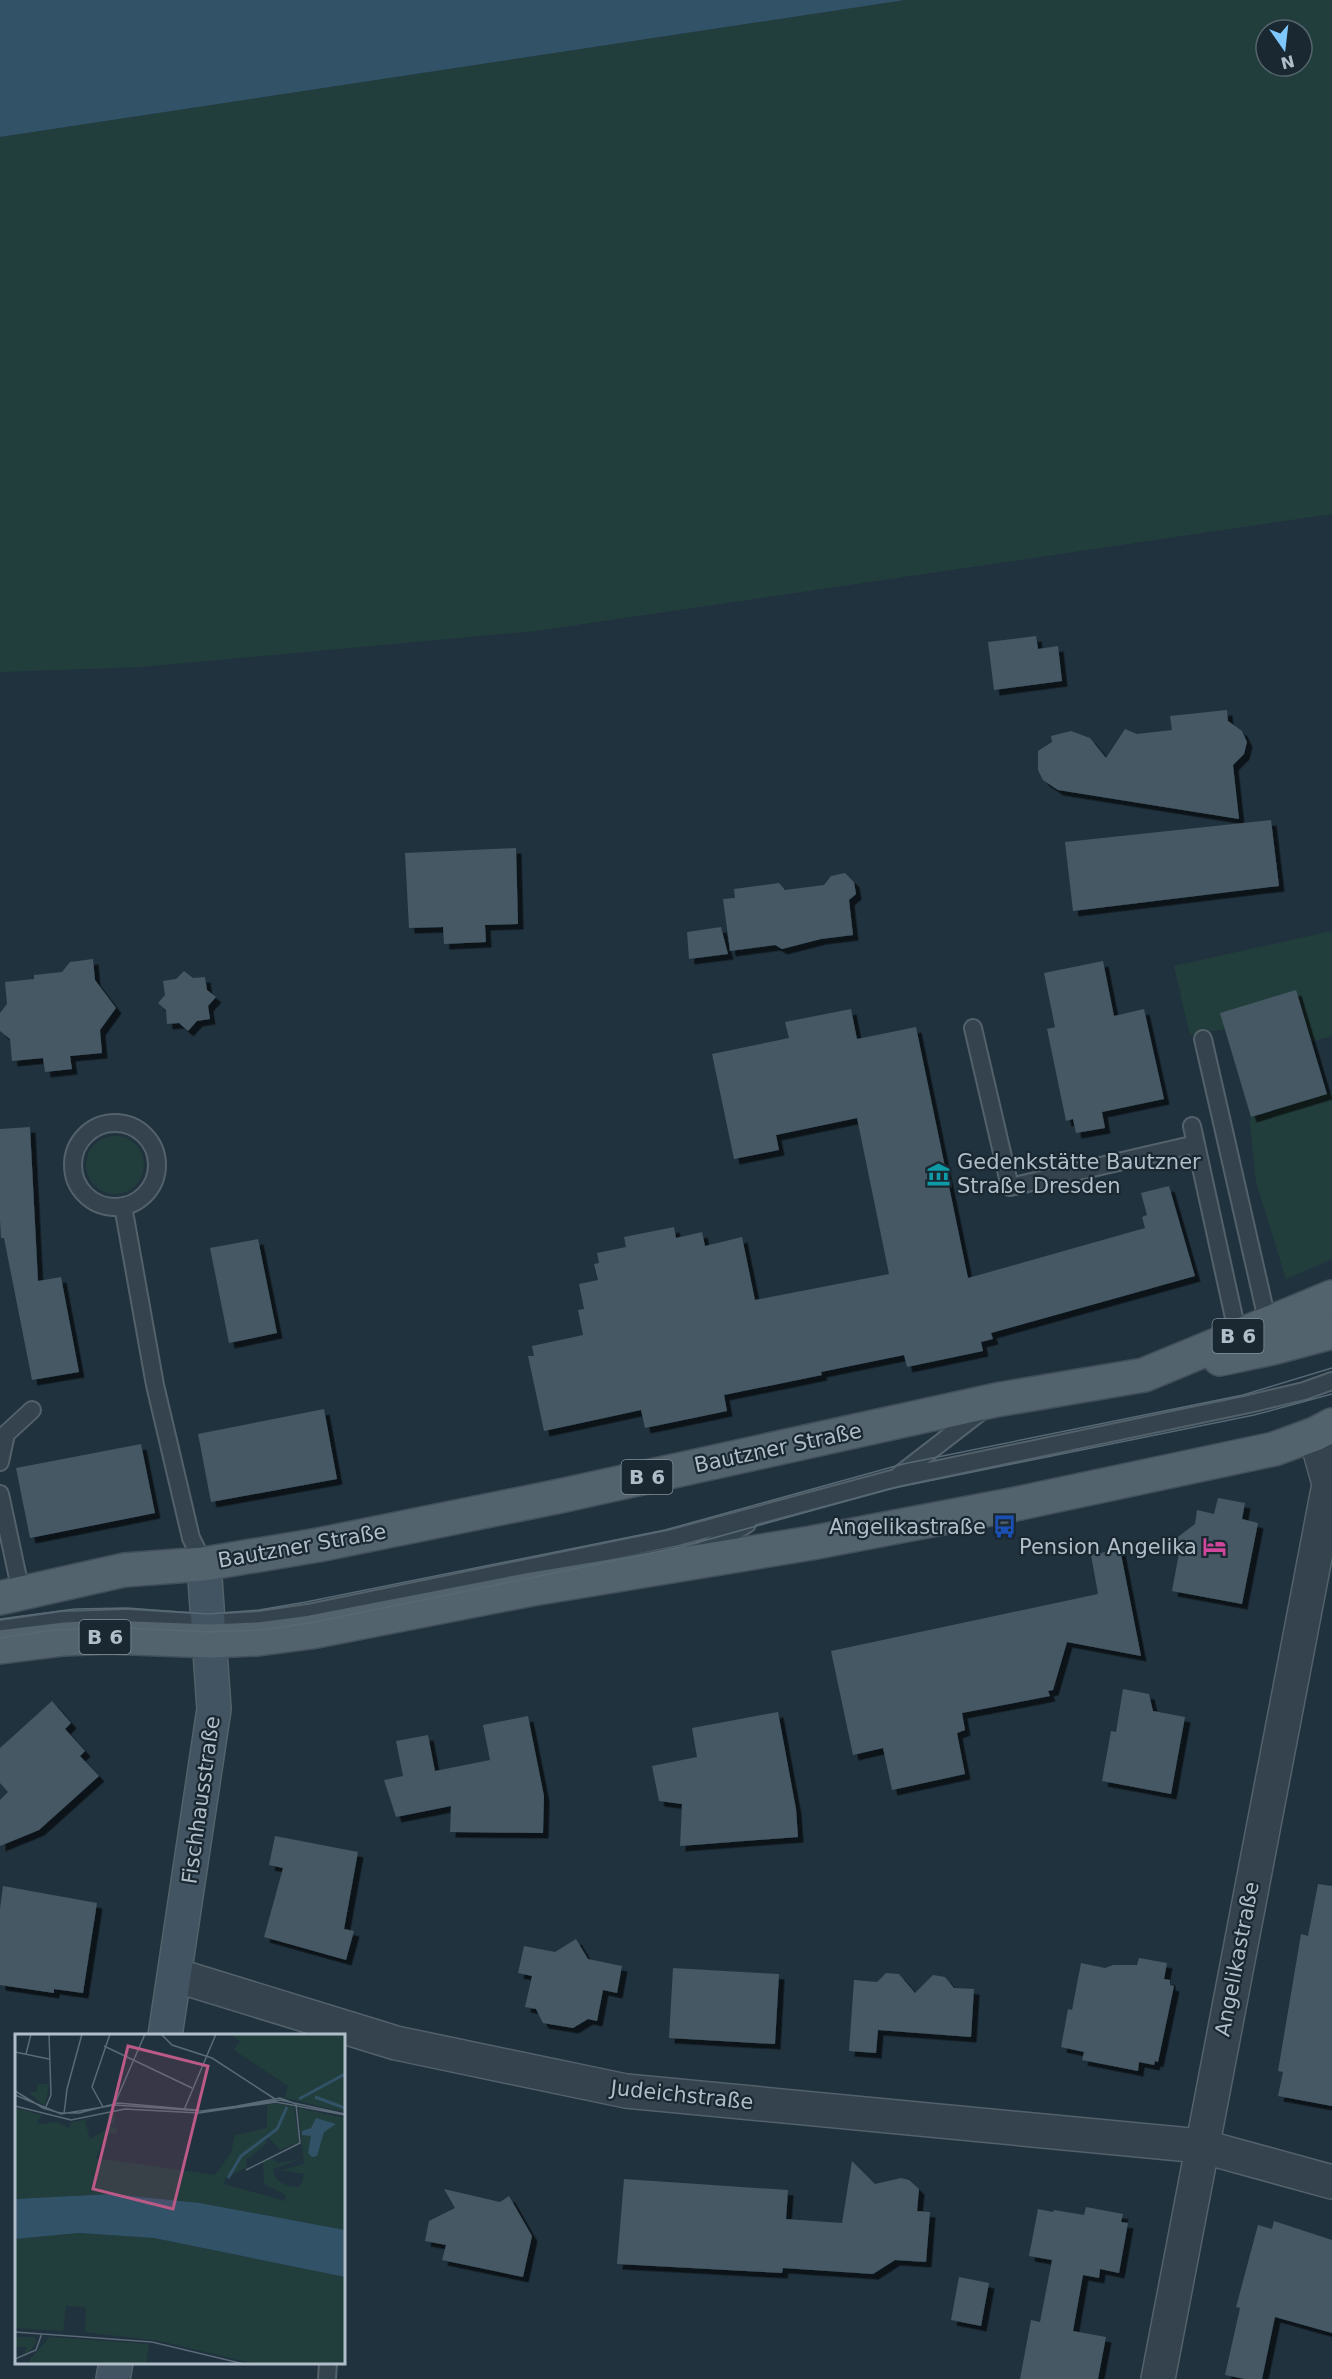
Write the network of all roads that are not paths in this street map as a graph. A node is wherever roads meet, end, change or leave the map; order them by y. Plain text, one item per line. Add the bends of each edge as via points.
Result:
1 (973, 1028) dead end
2 (1203, 1039) dead end
3 (1192, 1126) dead end
4 (1196, 1144) junction
5 (123, 1206) junction
6 (1332, 1297) edge
7 (1268, 1324) junction
8 (1332, 1332) edge
9 (1238, 1336) junction
10 (1144, 1375) junction
11 (1332, 1381) edge
12 (1332, 1386) edge
13 (1312, 1388) junction
14 (996, 1400) junction
15 (32, 1410) dead end
16 (1323, 1430) edge
17 (0, 1462) edge
18 (896, 1478) junction
19 (0, 1494) edge
20 (760, 1515) junction
21 (681, 1563) junction
22 (204, 1564) junction
23 (10, 1595) edge
24 (0, 1629) edge
25 (209, 1632) junction
26 (0, 1647) edge
27 (175, 1975) junction
28 (165, 2034) edge
29 (1201, 2146) junction
30 (1332, 2182) edge
31 (116, 2364) edge
32 (328, 2364) edge
33 (113, 2379) edge
34 (327, 2379) edge
35 (1158, 2379) edge

1 - 4 lane via 1010,1187
2 - 7 lane
3 - 4 lane
4 - 9 lane
5 - 5 lane via 94,1202 75,1180 72,1166 81,1138 106,1123 132,1126 148,1138 157,1156 154,1183 146,1194
5 - 22 lane via 155,1385 191,1538
6 - 7 main road, Bautzner Straße / B 6
7 - 9 main road, Bautzner Straße / B 6
8 - 10 main road
9 - 10 main road, Bautzner Straße / B 6
10 - 14 main road, Bautzner Straße / B 6
11 - 13 lane
12 - 13 lane
13 - 18 lane
14 - 18 lane
14 - 22 main road, Bautzner Straße / B 6 via 560,1497
15 - 17 lane via 6,1434
16 - 21 main road, B 6 via 1242,1458 811,1543
16 - 29 street, Angelikastraße via 1329,1484
18 - 20 lane
19 - 23 lane
20 - 21 lane
20 - 25 lane via 673,1538
21 - 25 main road, B 6 via 311,1632 258,1639
22 - 23 main road, Bautzner Straße / B 6 via 124,1570
22 - 25 main road, Fischhausstraße
24 - 25 lane via 64,1620 127,1618
25 - 26 main road, B 6 via 64,1639
25 - 27 main road, Fischhausstraße via 214,1709
27 - 28 main road, Fischhausstraße
27 - 29 street, Judeichstraße via 396,2043 626,2091
29 - 30 street, Judeichstraße
29 - 35 street, Angelikastraße
31 - 33 main road
32 - 34 lane

